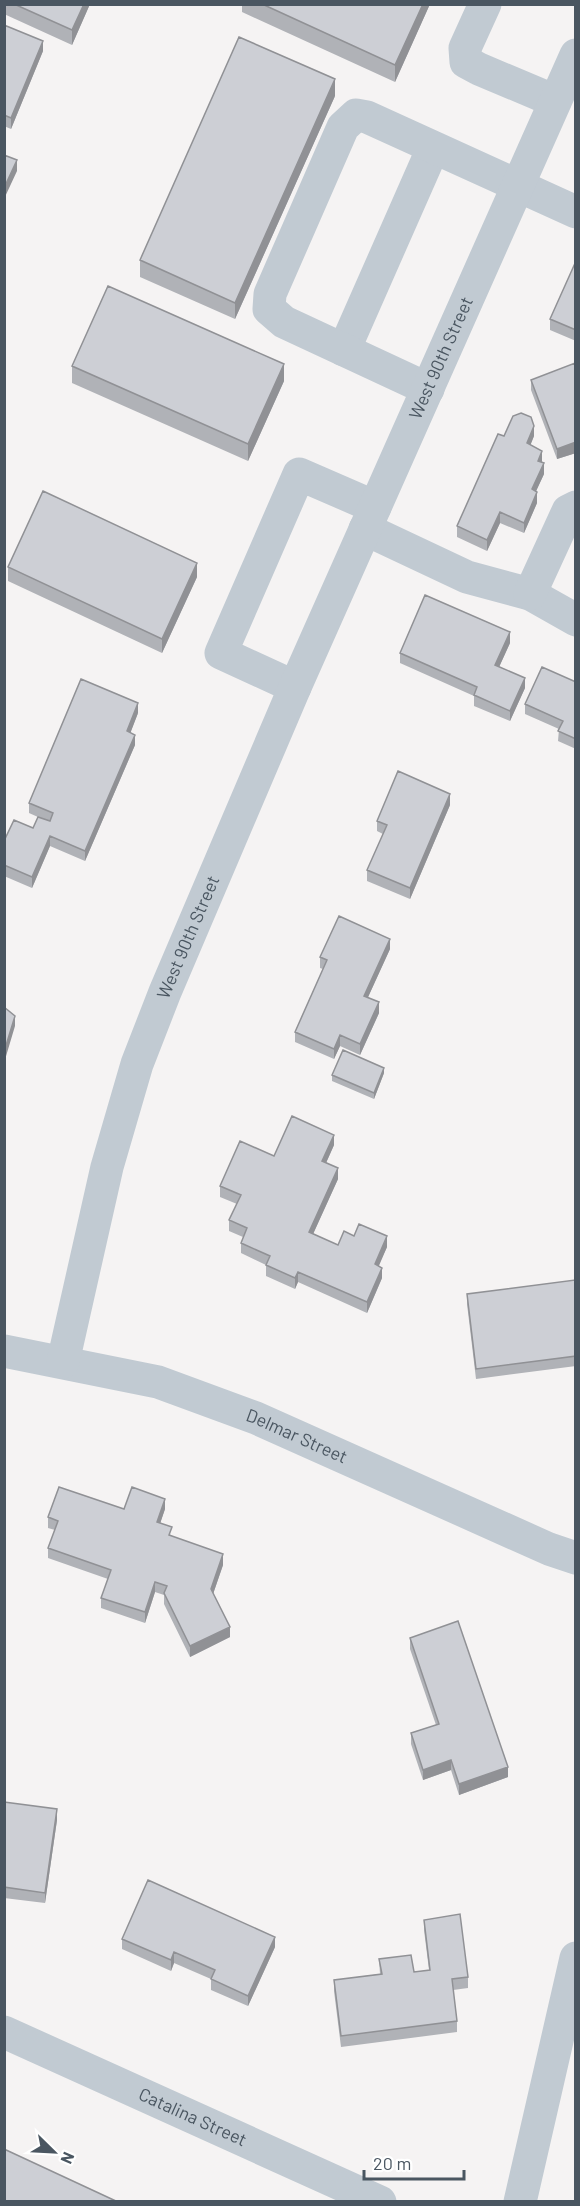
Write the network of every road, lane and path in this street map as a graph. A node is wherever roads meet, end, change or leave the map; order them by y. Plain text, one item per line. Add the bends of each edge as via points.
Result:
1 (485, 4) edge
2 (576, 55) edge
3 (555, 101) junction
4 (433, 148) junction
5 (517, 186) junction
6 (576, 212) edge
7 (344, 350) junction
8 (428, 389) junction
9 (576, 507) edge
10 (370, 518) junction
11 (530, 594) junction
12 (576, 620) edge
13 (296, 687) junction
14 (4, 1351) edge
15 (63, 1362) junction
16 (576, 1558) edge
17 (576, 1958) edge
18 (4, 2032) edge
19 (380, 2202) edge
20 (520, 2202) edge

1 - 3 street via 465,48 466,62
2 - 3 street, West 90th Street
3 - 5 street, West 90th Street
4 - 5 street
4 - 7 street
4 - 7 street via 356,115 343,127 334,147 270,294 269,309 284,322
5 - 6 street
5 - 8 street, West 90th Street
7 - 8 street
8 - 10 street, West 90th Street
9 - 11 street via 568,511
10 - 11 street via 467,577
10 - 13 street, West 90th Street
10 - 13 street via 299,474 221,653
11 - 12 street
13 - 15 street, West 90th Street via 137,1064 107,1167
14 - 15 street, Delmar Street
15 - 16 street, Delmar Street via 158,1382 256,1418
17 - 20 street
18 - 19 street, Catalina Street

